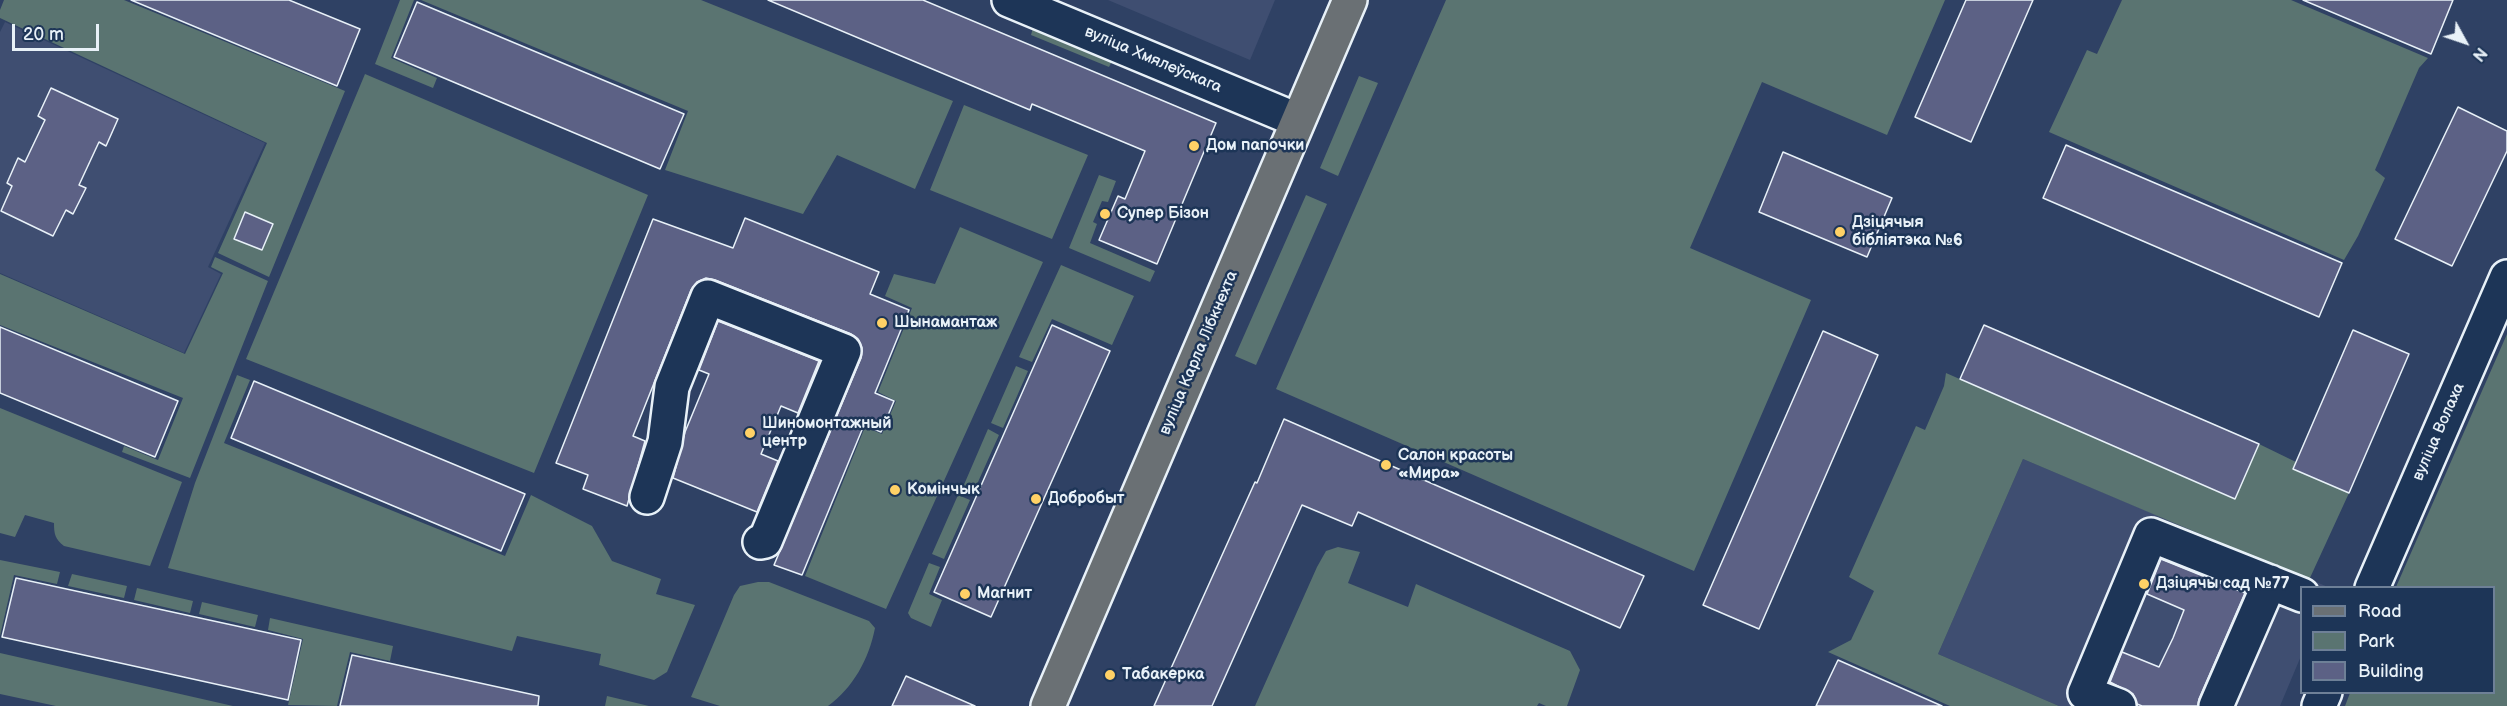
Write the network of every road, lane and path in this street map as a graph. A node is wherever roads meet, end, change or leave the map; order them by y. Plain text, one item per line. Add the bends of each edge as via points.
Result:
1 (1009, 0) edge
2 (1350, 0) edge
3 (1297, 120) junction
4 (2507, 277) edge
5 (647, 497) dead end
6 (760, 542) dead end
7 (2270, 582) junction
8 (2373, 586) edge
9 (2300, 595) edge
10 (1048, 706) edge
11 (2119, 706) edge
12 (2216, 706) edge

1 - 3 street, вуліца Хмялеўскага
2 - 3 main road, вуліца Карла Лібкнехта
3 - 10 main road, вуліца Карла Лібкнехта
4 - 8 street, вуліца Волаха
5 - 6 street via 665,442 672,387 708,297 844,351 765,541
7 - 9 street
7 - 11 street via 2151,535 2085,693
7 - 12 street

